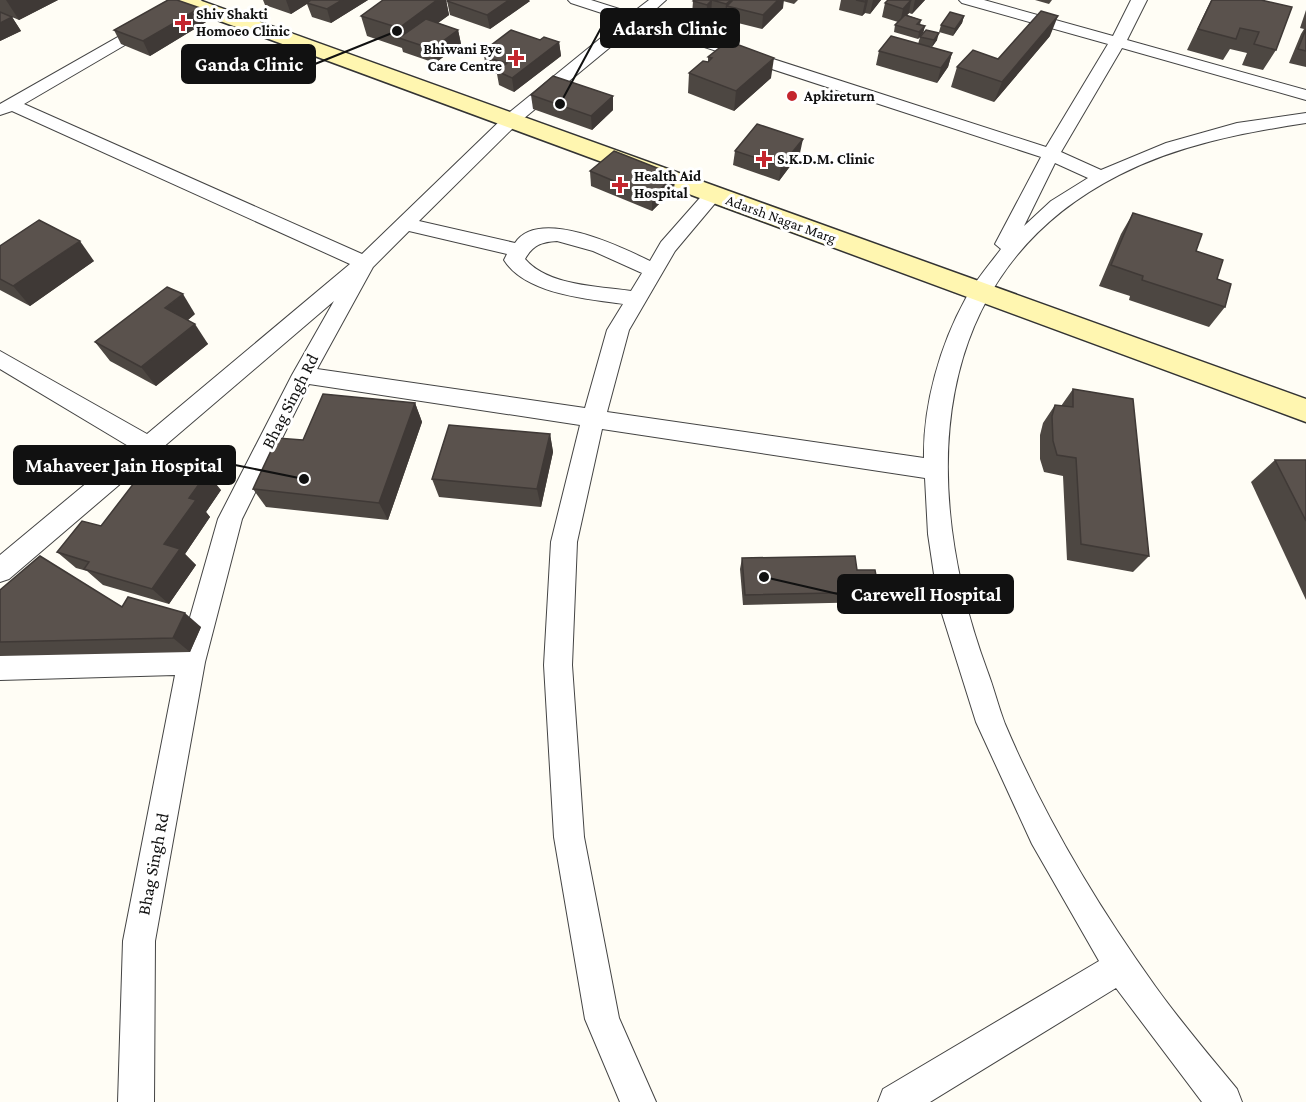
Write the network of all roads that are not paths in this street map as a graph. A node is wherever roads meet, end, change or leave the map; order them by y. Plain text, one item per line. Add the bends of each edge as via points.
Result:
1 (576, 0) edge
2 (658, 0) edge
3 (967, 0) edge
4 (1139, 0) edge
5 (188, 1) edge
6 (636, 19) junction
7 (1118, 41) junction
8 (1306, 94) edge
9 (6, 107) edge
10 (1306, 118) edge
11 (511, 120) junction
12 (1051, 154) junction
13 (1100, 177) junction
14 (713, 195) junction
15 (404, 224) junction
16 (517, 250) junction
17 (365, 263) junction
18 (654, 271) junction
19 (980, 292) junction
20 (637, 299) junction
21 (0, 359) edge
22 (303, 375) junction
23 (1306, 411) edge
24 (593, 419) junction
25 (148, 446) junction
26 (937, 470) junction
27 (0, 571) edge
28 (191, 662) junction
29 (0, 667) edge
30 (1122, 966) junction
31 (136, 1102) edge
32 (638, 1102) edge
33 (896, 1102) edge
34 (1224, 1102) edge

1 - 6 street
2 - 6 street
3 - 7 street
4 - 7 street
5 - 9 street
5 - 11 street, Adarsh Nagar Marg
6 - 11 street
6 - 12 street
7 - 8 street
7 - 12 street
9 - 17 street
10 - 13 street via 1224,130 1175,144
11 - 14 street, Adarsh Nagar Marg
11 - 15 street
12 - 13 street
12 - 19 street
13 - 19 street via 1043,215 1002,258
14 - 18 street
14 - 19 street, Adarsh Nagar Marg
15 - 16 street
15 - 17 street
16 - 18 street via 537,235 561,235
16 - 20 street via 514,260 518,267 532,275 558,285
17 - 22 street, Bhag Singh Rd
17 - 25 street
18 - 20 street
19 - 23 street, Adarsh Nagar Marg
19 - 26 street via 949,363 936,433
20 - 24 street via 618,330
21 - 25 street
22 - 24 street
22 - 28 street, Bhag Singh Rd via 230,519
24 - 26 street
24 - 32 street via 564,542 558,665 569,837 602,1019
25 - 27 street
26 - 30 street via 938,527 955,617 996,736 1047,842
28 - 29 street
28 - 31 street, Bhag Singh Rd via 139,941
30 - 33 street
30 - 34 street

